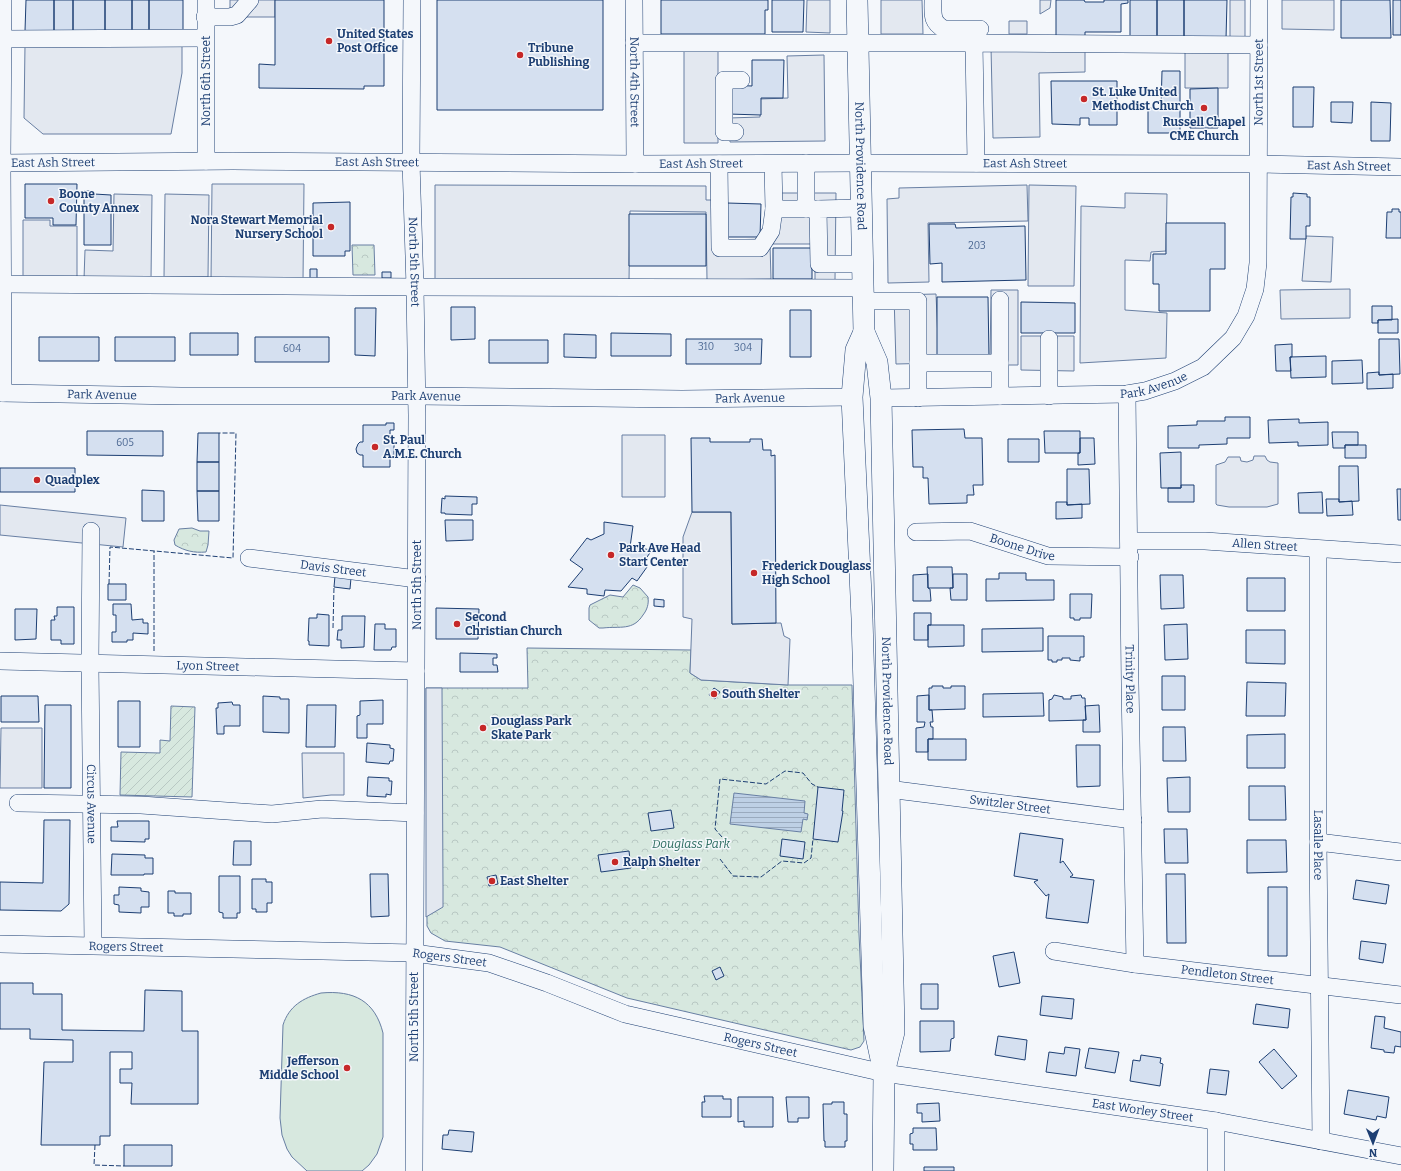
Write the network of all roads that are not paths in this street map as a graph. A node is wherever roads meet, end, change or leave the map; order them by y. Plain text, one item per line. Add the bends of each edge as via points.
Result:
1 (3, 0) edge
2 (250, 0) edge
3 (412, 0) edge
4 (634, 0) edge
5 (857, 0) edge
6 (933, 0) edge
7 (1259, 0) edge
8 (205, 8) edge
9 (977, 36) junction
10 (205, 38) junction
11 (3, 39) junction
12 (858, 42) junction
13 (634, 43) junction
14 (1259, 45) junction
15 (741, 80) dead end
16 (735, 132) dead end
17 (206, 161) junction
18 (1, 162) edge
19 (411, 162) junction
20 (806, 163) junction
21 (861, 163) junction
22 (976, 163) junction
23 (635, 164) junction
24 (719, 164) junction
25 (773, 164) junction
26 (1258, 164) junction
27 (1401, 167) edge
28 (862, 208) junction
29 (774, 209) junction
30 (812, 209) junction
31 (863, 264) junction
32 (2, 284) junction
33 (415, 287) junction
34 (864, 294) junction
35 (1000, 300) dead end
36 (1049, 339) dead end
37 (860, 341) junction
38 (918, 363) junction
39 (1000, 363) junction
40 (1, 393) edge
41 (1127, 394) junction
42 (417, 396) junction
43 (1000, 396) junction
44 (1050, 396) junction
45 (852, 397) junction
46 (881, 398) junction
47 (918, 398) junction
48 (882, 472) junction
49 (91, 531) dead end
50 (916, 532) dead end
51 (1130, 549) junction
52 (1318, 549) junction
53 (1401, 554) edge
54 (249, 558) dead end
55 (417, 579) junction
56 (0, 661) edge
57 (90, 664) junction
58 (416, 671) junction
59 (888, 789) junction
60 (18, 803) dead end
61 (91, 805) junction
62 (415, 813) junction
63 (1133, 820) junction
64 (1318, 842) junction
65 (1401, 852) edge
66 (0, 944) edge
67 (92, 945) junction
68 (1054, 952) dead end
69 (414, 953) junction
70 (1135, 964) junction
71 (1319, 985) junction
72 (1401, 995) edge
73 (884, 1072) junction
74 (1216, 1121) junction
75 (1321, 1141) junction
76 (1401, 1156) edge
77 (414, 1171) edge
78 (883, 1171) edge
79 (1216, 1171) edge

1 - 11 street
2 - 8 street via 237,15 230,17
3 - 19 street, North 5th Street
4 - 13 street, North 4th Street
5 - 12 main road, North Providence Road
6 - 9 street via 933,19 939,26
7 - 14 street, North 1st Street
8 - 10 street, North 6th Street
9 - 12 street
9 - 14 street
9 - 22 street
10 - 11 street
10 - 17 street, North 6th Street
11 - 18 street
12 - 13 street
12 - 21 main road, North Providence Road
13 - 23 street, North 4th Street
14 - 26 street, North 1st Street
15 - 16 street via 724,80 724,132
17 - 18 street, East Ash Street
17 - 19 street, East Ash Street
18 - 32 street
19 - 23 street, East Ash Street
19 - 33 street, North 5th Street
20 - 21 street, East Ash Street
20 - 25 street, East Ash Street
20 - 30 street
21 - 22 street, East Ash Street
21 - 28 main road, North Providence Road
22 - 26 street, East Ash Street
23 - 24 street, East Ash Street
24 - 25 street, East Ash Street
24 - 29 street via 720,248 760,248 771,231
25 - 29 street
26 - 27 street, East Ash Street
26 - 41 street, Park Avenue via 1258,263 1255,289 1246,316 1233,338 1203,367 1175,381
28 - 30 street
28 - 31 main road, North Providence Road
29 - 30 street
30 - 31 street via 819,264
31 - 34 main road, North Providence Road
32 - 33 street
32 - 40 street
33 - 34 street
33 - 42 street, North 5th Street
34 - 37 main road, North Providence Road
34 - 38 street via 918,301
35 - 39 street
36 - 44 street
37 - 45 main road, North Providence Road
37 - 46 main road, North Providence Road via 877,362
38 - 39 street
38 - 47 street
39 - 43 street
40 - 42 street, Park Avenue
41 - 44 street, Park Avenue
41 - 51 street, Trinity Place
42 - 45 street, Park Avenue via 674,399
42 - 55 street, North 5th Street
43 - 44 street, Park Avenue
43 - 47 street, Park Avenue
45 - 48 main road via 863,402 872,420
45 - 73 main road, North Providence Road via 862,618 874,1026
46 - 47 street, Park Avenue
46 - 48 main road, North Providence Road
48 - 59 main road, North Providence Road
49 - 57 street, Circus Avenue
50 - 51 street, Boone Drive via 970,531 1048,556
51 - 52 street, Allen Street via 1205,541
51 - 63 street, Trinity Place
52 - 53 street, Allen Street
52 - 64 street, Lasalle Place
54 - 55 street, Davis Street
55 - 58 street, North 5th Street
56 - 57 street, Lyon Street
57 - 58 street, Lyon Street
57 - 61 street, Circus Avenue
58 - 62 street, North 5th Street
59 - 63 street, Switzler Street
59 - 73 main road, North Providence Road via 894,1032
60 - 61 street
61 - 62 street via 141,805 272,814 322,809
61 - 67 street, Circus Avenue
62 - 69 street, North 5th Street
63 - 70 street, Trinity Place
64 - 65 street
64 - 71 street, Lasalle Place
66 - 67 street, Rogers Street
67 - 69 street, Rogers Street
68 - 70 street, Pendleton Street
69 - 73 street, Rogers Street via 490,963 625,1014
69 - 77 street, North 5th Street
70 - 71 street, Pendleton Street
71 - 72 street, Pendleton Street
71 - 75 street, Lasalle Place
73 - 74 street, East Worley Street
73 - 78 main road, North Providence Road
74 - 75 street, East Worley Street
74 - 79 street
75 - 76 street, East Worley Street

